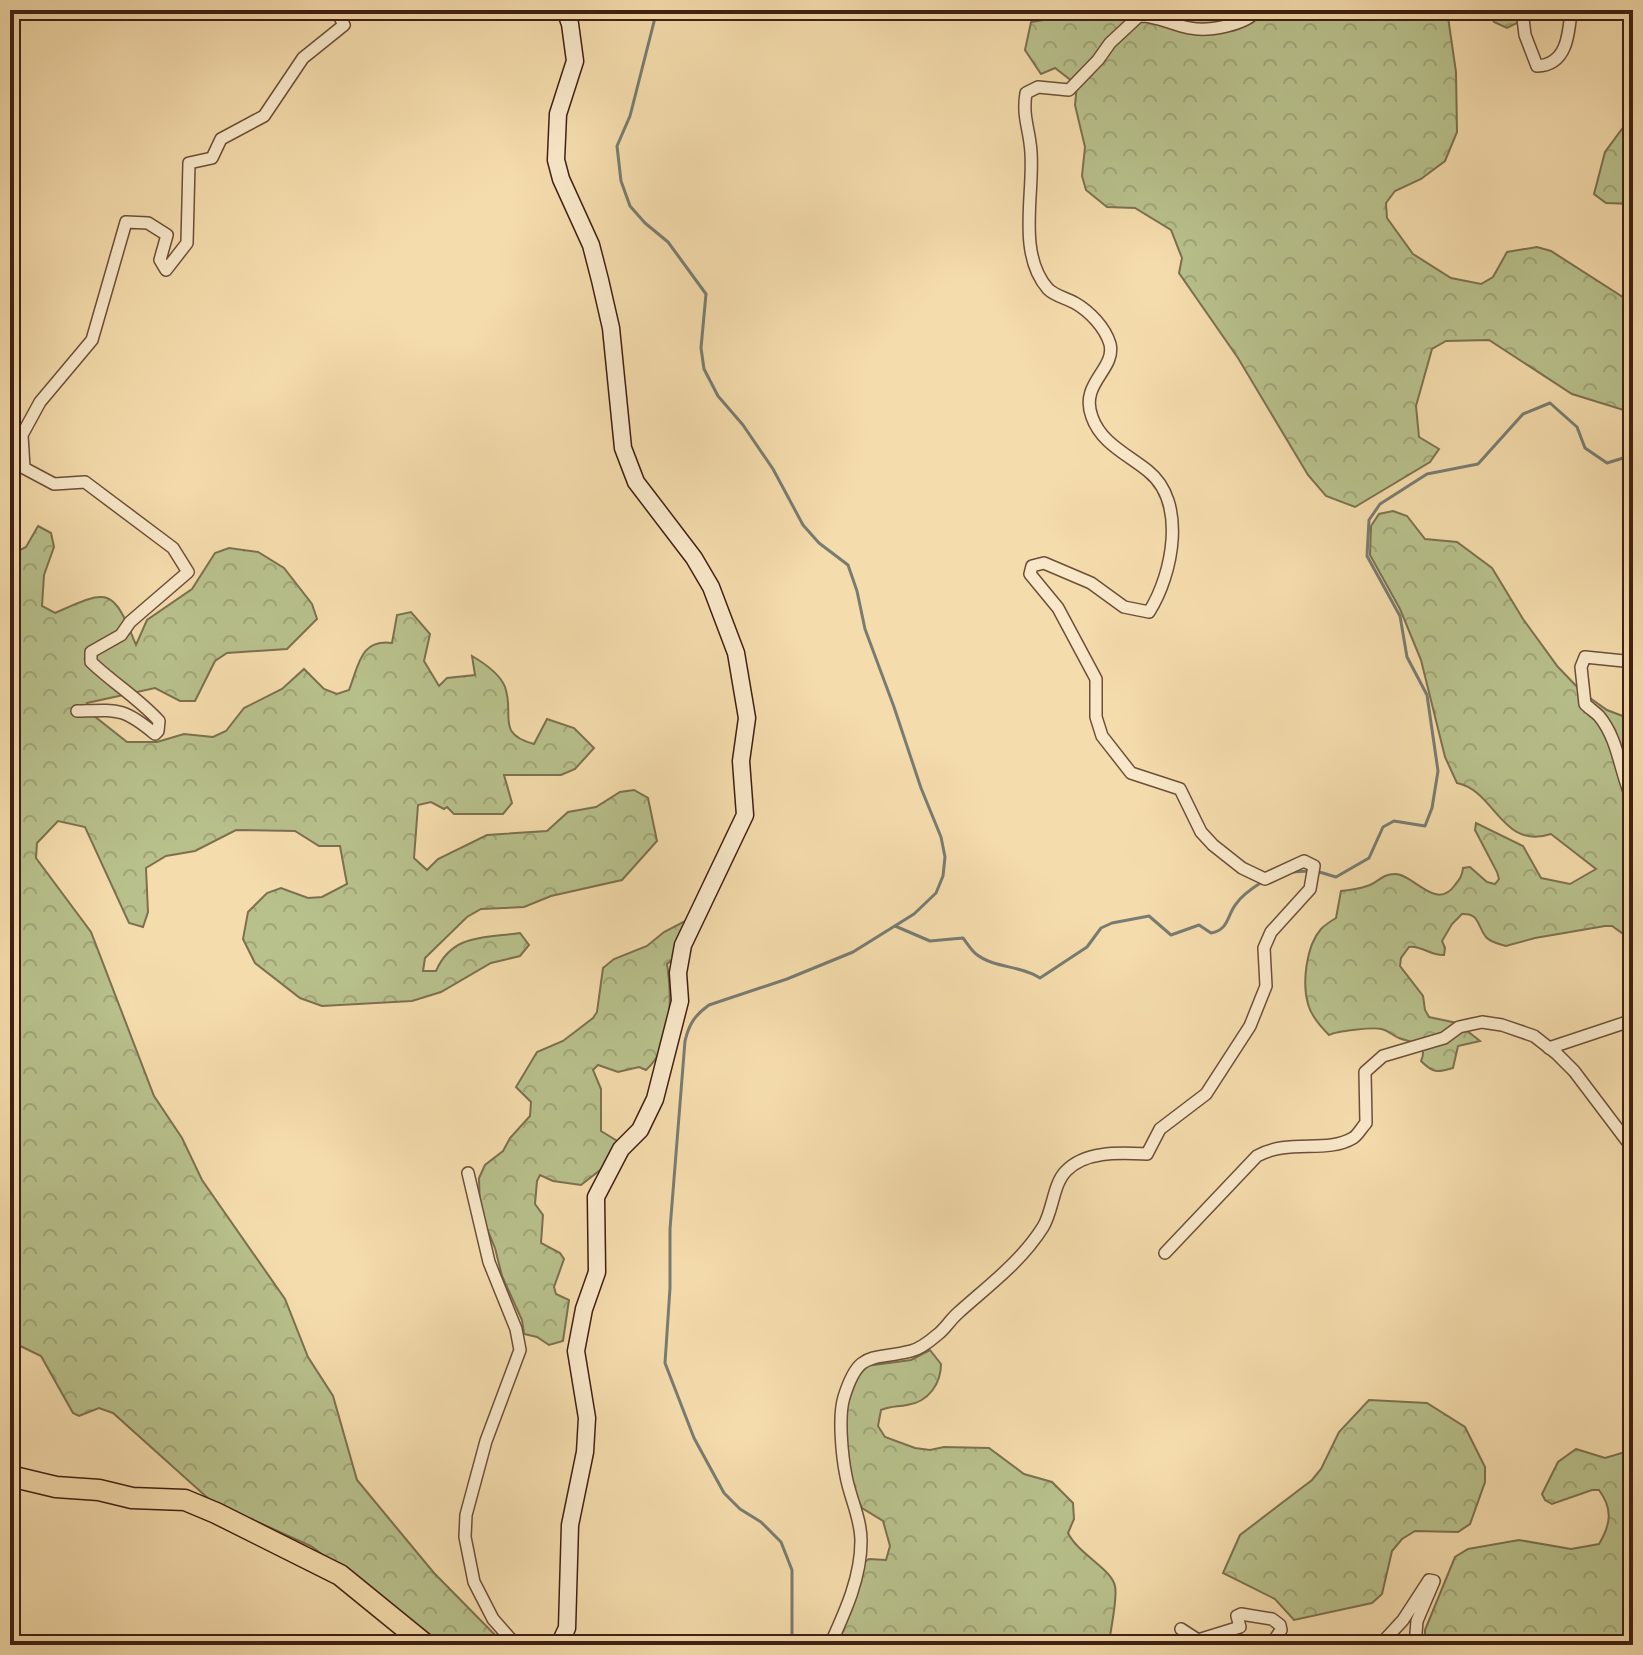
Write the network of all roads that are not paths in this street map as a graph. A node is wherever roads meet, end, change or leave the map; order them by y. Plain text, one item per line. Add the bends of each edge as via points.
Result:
1 (336, 10) edge
2 (565, 10) edge
3 (1257, 10) edge
4 (1522, 10) edge
5 (1571, 10) edge
6 (1633, 658) edge
7 (77, 711) dead end
8 (1633, 801) edge
9 (1633, 1020) edge
10 (1549, 1048) junction
11 (1633, 1149) edge
12 (468, 1173) dead end
13 (1165, 1253) dead end
14 (10, 1476) edge
15 (1181, 1629) dead end
16 (426, 1645) edge
17 (516, 1645) edge
18 (559, 1645) edge
19 (830, 1645) edge
20 (1271, 1645) edge
21 (1302, 1645) edge
22 (1355, 1645) edge
23 (1380, 1645) edge
24 (1415, 1645) edge

1 - 7 street via 344,25 303,58 264,116 221,139 212,158 189,163 187,243 166,270 160,260 167,235 148,223 126,222 92,340 40,402 22,435 24,468 54,484 85,482 173,548 188,572 121,635 91,652 91,662 159,721 158,731 155,734 130,714
2 - 18 street via 575,61 558,114 556,160 591,245 603,292 623,448 636,482 711,587 736,653 747,718 741,761 745,815 683,945 680,1001 655,1099 596,1197 597,1272 576,1351 587,1418 585,1452 570,1525 567,1628
3 - 19 street via 1240,21 1192,29 1139,16 1069,90 1038,87 1026,93 1031,250 1039,277 1051,292 1089,313 1104,331 1110,354 1094,381 1092,416 1112,445 1164,489 1171,521 1166,571 1149,612 1124,607 1091,583 1044,563 1032,566 1030,574 1058,608 1089,665 1098,690 1097,726 1131,773 1180,789 1201,832 1242,868 1265,879 1304,861 1314,866 1311,885 1271,932 1264,948 1266,986 1261,999 1250,1026 1206,1094 1160,1129 1147,1154 1097,1156 1064,1172 1044,1225 1012,1266 918,1349 879,1355 858,1366 839,1422 861,1540 851,1598
4 - 5 street via 1537,66 1557,60 1569,39
6 - 8 street via 1585,657 1581,667 1585,704 1614,740
9 - 10 street
10 - 11 street via 1574,1071
10 - 13 street via 1534,1036 1482,1022 1383,1056 1365,1072 1366,1123 1353,1138 1272,1147 1257,1156
12 - 17 street via 489,1262 520,1350 486,1441 465,1537 474,1582 493,1619
14 - 16 highway via 132,1498 185,1500 340,1575
15 - 20 street via 1198,1640 1240,1627 1241,1614 1272,1619 1281,1630
21 - 22 street
23 - 24 street via 1429,1580 1434,1581 1417,1621

